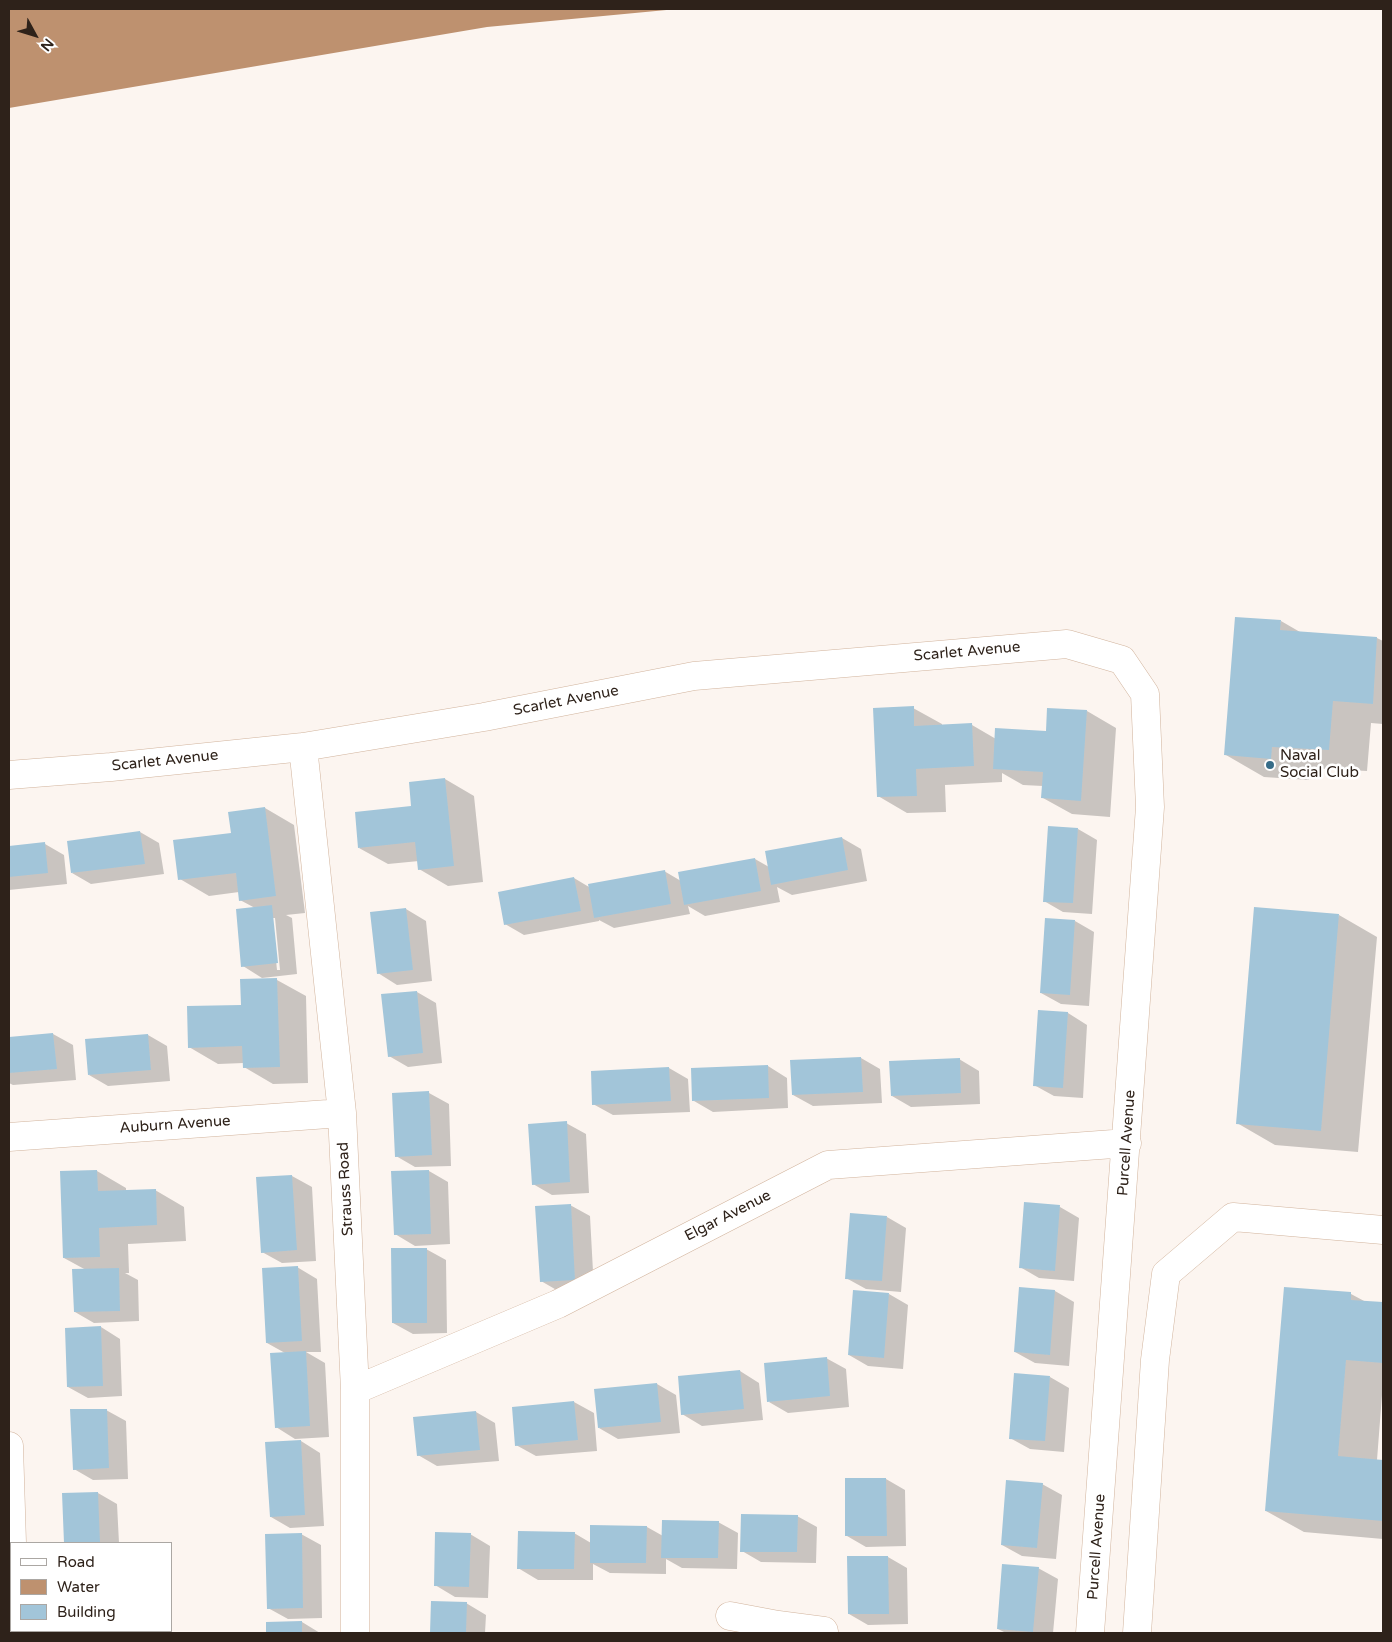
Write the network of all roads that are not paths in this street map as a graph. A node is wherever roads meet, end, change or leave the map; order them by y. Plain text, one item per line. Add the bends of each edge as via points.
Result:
1 (1122, 660) joint
2 (303, 747) junction
3 (9, 776) edge
4 (342, 1113) junction
5 (9, 1137) edge
6 (1127, 1144) junction
7 (1383, 1230) edge
8 (355, 1390) junction
9 (9, 1446) edge
10 (12, 1542) edge
11 (730, 1616) dead end
12 (778, 1629) edge
13 (824, 1630) dead end
14 (355, 1633) edge
15 (1090, 1633) edge
16 (1137, 1633) edge

1 - 2 street, Scarlet Avenue via 1066,644 694,676 484,717
1 - 6 street, Purcell Avenue via 1145,694 1150,807
2 - 3 street, Scarlet Avenue
2 - 4 street, Strauss Road
4 - 5 street, Auburn Avenue
4 - 8 street, Strauss Road
6 - 8 street, Elgar Avenue via 828,1165 558,1304
6 - 15 street, Purcell Avenue
7 - 16 street via 1233,1217 1166,1274 1155,1360
8 - 14 street, Strauss Road
9 - 10 street
11 - 12 street
12 - 13 street

